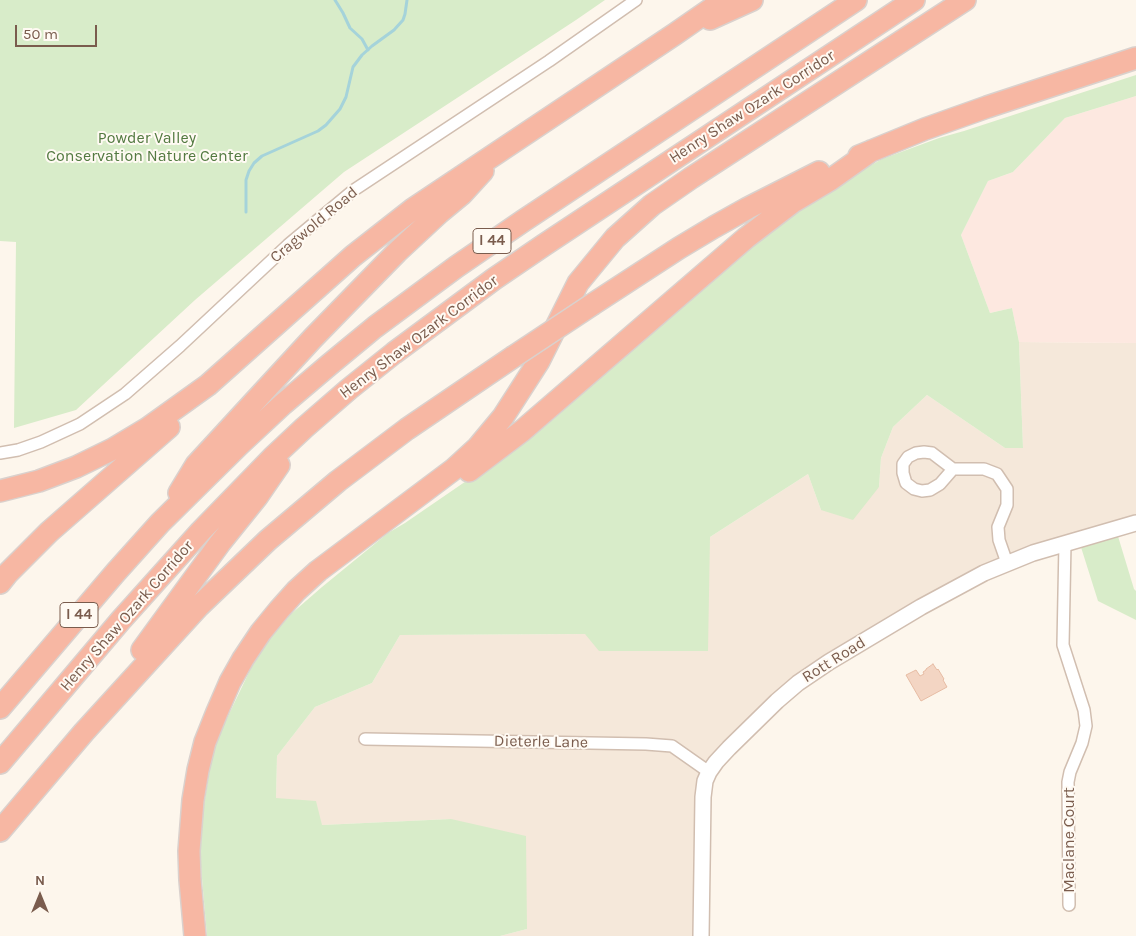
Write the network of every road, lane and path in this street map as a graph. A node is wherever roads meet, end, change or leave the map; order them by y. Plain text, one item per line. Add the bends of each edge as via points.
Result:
1 (636, 0) edge
2 (724, 0) edge
3 (752, 0) edge
4 (856, 0) edge
5 (914, 0) edge
6 (965, 0) edge
7 (675, 34) junction
8 (1136, 58) edge
9 (502, 149) junction
10 (871, 151) junction
11 (208, 385) junction
12 (304, 428) junction
13 (0, 452) edge
14 (953, 468) dead end
15 (0, 491) edge
16 (160, 523) junction
17 (1136, 523) edge
18 (378, 527) junction
19 (1065, 543) junction
20 (1007, 563) junction
21 (0, 583) edge
22 (0, 708) edge
23 (84, 732) junction
24 (365, 739) dead end
25 (0, 762) edge
26 (709, 772) junction
27 (0, 831) edge
28 (1069, 904) dead end
29 (195, 936) edge
30 (701, 936) edge

1 - 13 street, Cragwold Road via 354,190 288,245 125,394 80,424 41,442
2 - 7 highway
3 - 7 highway
4 - 16 highway, Henry Shaw Ozark Corridor / I 44 via 424,289 283,404
5 - 12 highway, Henry Shaw Ozark Corridor / I 44 via 494,279 394,353
6 - 18 highway via 699,172 652,205 615,238 578,283 539,361 503,417 454,469
7 - 9 highway
8 - 10 highway via 987,107
9 - 11 highway via 413,209 353,256
9 - 16 highway via 462,194 397,252 250,405 196,465
10 - 18 highway via 793,202 746,238 498,450 437,493
10 - 23 highway, bridge via 823,169 679,248 415,424 338,481 268,540 199,606
11 - 15 highway via 114,449 39,481
11 - 21 highway via 181,417 49,532
12 - 23 highway
12 - 25 highway, Henry Shaw Ozark Corridor / I 44 via 244,486 161,575
14 - 20 street via 984,469 997,474 1007,489 1007,504 998,527
16 - 22 highway, Henry Shaw Ozark Corridor / I 44
17 - 19 street, Rott Road
18 - 29 highway via 318,571 279,610 243,659 216,712 198,770 190,824
19 - 20 street, Rott Road
19 - 28 street, Maclane Court via 1063,645 1086,726 1068,782
20 - 26 street, Rott Road via 913,612 798,683 729,748
23 - 27 highway
24 - 26 street, Dieterle Lane via 672,746
26 - 30 street, Rott Road via 703,797

